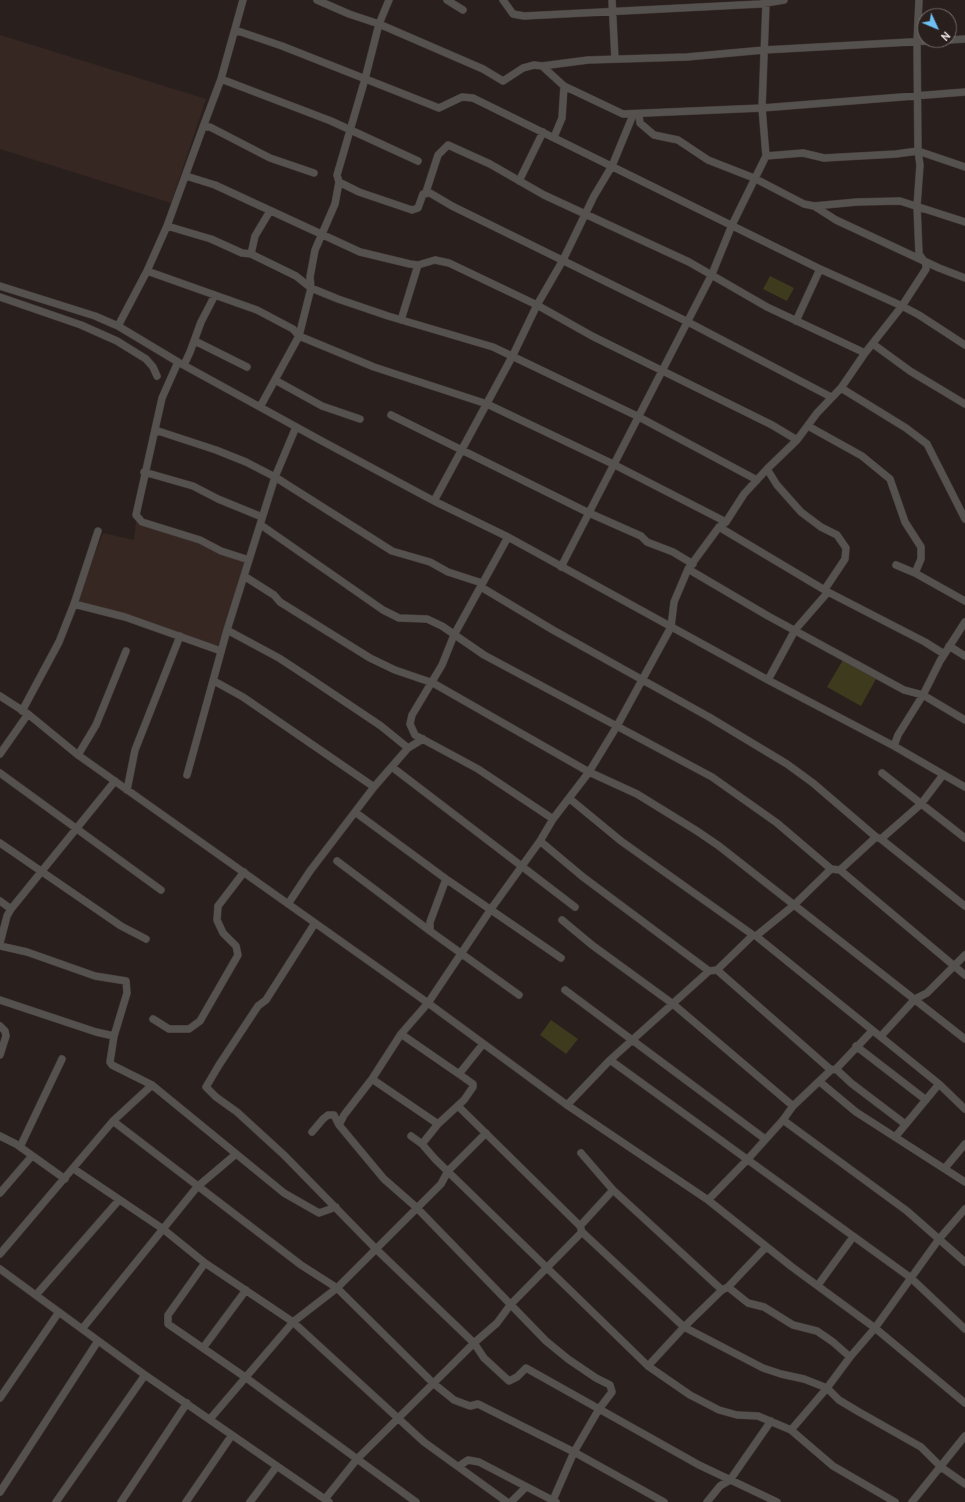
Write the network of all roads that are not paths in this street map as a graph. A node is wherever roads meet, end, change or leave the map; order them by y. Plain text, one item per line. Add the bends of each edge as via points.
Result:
1 (244, 0) edge
2 (318, 0) edge
3 (389, 0) edge
4 (447, 0) edge
5 (503, 0) edge
6 (612, 0) edge
7 (784, 0) edge
8 (766, 3) junction
9 (463, 10) dead end
10 (614, 11) junction
11 (379, 24) junction
12 (235, 30) junction
13 (917, 42) edge
14 (917, 48) edge
15 (764, 50) junction
16 (616, 59) junction
17 (542, 66) junction
18 (221, 79) junction
19 (365, 79) junction
20 (564, 86) junction
21 (965, 92) edge
22 (918, 96) junction
23 (762, 108) junction
24 (636, 115) junction
25 (203, 127) junction
26 (350, 129) junction
27 (543, 132) junction
28 (554, 137) junction
29 (918, 151) junction
30 (766, 156) junction
31 (418, 161) dead end
32 (612, 166) junction
33 (965, 167) edge
34 (314, 173) dead end
35 (186, 176) junction
36 (754, 178) junction
37 (519, 181) junction
38 (339, 182) junction
39 (426, 192) junction
40 (814, 206) junction
41 (917, 206) junction
42 (270, 211) junction
43 (586, 213) junction
44 (965, 222) edge
45 (732, 225) junction
46 (167, 226) junction
47 (321, 235) junction
48 (251, 254) junction
49 (563, 260) junction
50 (924, 260) junction
51 (418, 265) junction
52 (820, 269) junction
53 (147, 270) junction
54 (712, 274) junction
55 (965, 278) edge
56 (0, 286) edge
57 (311, 288) junction
58 (215, 295) junction
59 (0, 297) edge
60 (537, 305) junction
61 (902, 306) junction
62 (401, 320) junction
63 (686, 321) junction
64 (796, 321) junction
65 (118, 326) junction
66 (299, 336) junction
67 (195, 341) junction
68 (873, 344) junction
69 (965, 345) edge
70 (865, 353) junction
71 (514, 356) junction
72 (181, 363) junction
73 (247, 367) dead end
74 (663, 370) junction
75 (157, 376) dead end
76 (275, 380) junction
77 (841, 388) junction
78 (832, 397) junction
79 (487, 404) junction
80 (965, 404) edge
81 (260, 407) junction
82 (391, 415) dead end
83 (637, 416) junction
84 (360, 419) dead end
85 (808, 426) junction
86 (296, 427) junction
87 (155, 430) junction
88 (797, 440) junction
89 (461, 450) junction
90 (614, 464) junction
91 (767, 469) junction
92 (144, 472) junction
93 (275, 477) junction
94 (757, 480) junction
95 (434, 501) junction
96 (589, 513) junction
97 (965, 519) edge
98 (261, 521) junction
99 (726, 522) junction
100 (719, 527) junction
101 (98, 531) dead end
102 (508, 537) junction
103 (250, 560) junction
104 (896, 565) dead end
105 (561, 567) junction
106 (691, 567) junction
107 (915, 573) junction
108 (244, 576) junction
109 (482, 585) junction
110 (827, 591) junction
111 (965, 601) edge
112 (74, 604) junction
113 (965, 622) edge
114 (671, 627) junction
115 (227, 630) junction
116 (795, 630) junction
117 (454, 635) junction
118 (180, 636) junction
119 (949, 646) junction
120 (126, 651) dead end
121 (221, 651) junction
122 (944, 654) junction
123 (965, 656) edge
124 (642, 680) junction
125 (768, 680) junction
126 (214, 681) junction
127 (433, 683) junction
128 (923, 694) junction
129 (0, 696) edge
130 (24, 712) junction
131 (965, 720) edge
132 (617, 726) junction
133 (422, 739) junction
134 (894, 746) junction
135 (408, 748) junction
136 (0, 754) edge
137 (78, 755) junction
138 (392, 767) junction
139 (589, 772) junction
140 (0, 773) edge
141 (882, 773) dead end
142 (187, 775) dead end
143 (943, 775) junction
144 (115, 781) junction
145 (374, 787) junction
146 (965, 787) edge
147 (126, 790) junction
148 (570, 799) junction
149 (921, 804) junction
150 (355, 812) junction
151 (552, 820) junction
152 (76, 830) junction
153 (878, 838) junction
154 (965, 838) edge
155 (540, 841) junction
156 (0, 843) edge
157 (337, 861) dead end
158 (521, 867) junction
159 (831, 869) junction
160 (840, 870) junction
161 (43, 871) junction
162 (244, 872) junction
163 (446, 879) junction
164 (161, 890) dead end
165 (0, 901) edge
166 (288, 904) junction
167 (794, 904) junction
168 (965, 906) edge
169 (575, 907) dead end
170 (12, 909) junction
171 (491, 909) junction
172 (562, 920) dead end
173 (315, 923) junction
174 (430, 931) junction
175 (754, 935) junction
176 (146, 939) dead end
177 (0, 944) edge
178 (461, 952) junction
179 (965, 955) edge
180 (561, 958) dead end
181 (954, 966) junction
182 (717, 970) junction
183 (709, 971) junction
184 (965, 975) edge
185 (565, 990) dead end
186 (519, 995) dead end
187 (915, 999) junction
188 (0, 1000) edge
189 (428, 1003) junction
190 (673, 1004) junction
191 (153, 1018) dead end
192 (0, 1026) edge
193 (872, 1031) junction
194 (401, 1034) junction
195 (114, 1036) junction
196 (881, 1036) junction
197 (965, 1039) edge
198 (633, 1040) junction
199 (483, 1044) junction
200 (856, 1046) junction
201 (0, 1055) edge
202 (62, 1059) dead end
203 (610, 1060) junction
204 (834, 1070) junction
205 (459, 1074) junction
206 (372, 1079) junction
207 (820, 1082) junction
208 (939, 1084) junction
209 (152, 1085) junction
210 (926, 1100) junction
211 (567, 1105) junction
212 (458, 1106) junction
213 (793, 1106) junction
214 (965, 1109) edge
215 (783, 1120) junction
216 (113, 1121) junction
217 (438, 1124) junction
218 (905, 1124) junction
219 (339, 1125) junction
220 (312, 1132) dead end
221 (486, 1133) junction
222 (0, 1136) edge
223 (412, 1136) dead end
224 (896, 1136) junction
225 (765, 1139) junction
226 (422, 1144) junction
227 (965, 1144) edge
228 (20, 1147) junction
229 (236, 1154) junction
230 (580, 1154) dead end
231 (31, 1156) junction
232 (747, 1160) junction
233 (944, 1168) junction
234 (74, 1169) junction
235 (448, 1171) junction
236 (64, 1179) junction
237 (965, 1182) edge
238 (197, 1187) junction
239 (613, 1190) junction
240 (0, 1193) edge
241 (119, 1200) junction
242 (708, 1200) junction
243 (336, 1207) junction
244 (416, 1207) junction
245 (964, 1213) edge
246 (163, 1229) junction
247 (581, 1229) junction
248 (853, 1237) junction
249 (939, 1239) junction
250 (766, 1247) junction
251 (376, 1249) junction
252 (0, 1254) edge
253 (965, 1262) edge
254 (205, 1263) junction
255 (547, 1267) junction
256 (0, 1268) edge
257 (911, 1278) junction
258 (818, 1285) junction
259 (337, 1288) junction
260 (725, 1288) junction
261 (246, 1290) junction
262 (36, 1295) junction
263 (511, 1304) junction
264 (59, 1312) junction
265 (293, 1322) junction
266 (684, 1327) junction
267 (876, 1328) junction
268 (82, 1329) junction
269 (965, 1329) edge
270 (98, 1341) junction
271 (474, 1343) junction
272 (202, 1348) junction
273 (850, 1357) junction
274 (648, 1366) junction
275 (145, 1375) junction
276 (245, 1378) junction
277 (433, 1383) junction
278 (827, 1388) junction
279 (0, 1398) edge
280 (187, 1403) junction
281 (965, 1403) edge
282 (599, 1409) junction
283 (210, 1419) junction
284 (397, 1419) junction
285 (771, 1421) junction
286 (792, 1430) junction
287 (232, 1435) junction
288 (965, 1436) edge
289 (574, 1452) junction
290 (358, 1459) junction
291 (277, 1466) junction
292 (459, 1466) junction
293 (942, 1467) junction
294 (730, 1480) junction
295 (965, 1484) edge
296 (526, 1487) junction
297 (0, 1492) edge
298 (323, 1500) edge
299 (555, 1501) edge
300 (56, 1502) edge
301 (121, 1502) edge
302 (186, 1502) edge
303 (250, 1502) edge
304 (416, 1502) edge
305 (507, 1502) edge
306 (511, 1502) edge
307 (664, 1502) edge
308 (707, 1502) edge
309 (776, 1502) edge
310 (896, 1502) edge
311 (912, 1502) edge

1 - 12 street
2 - 11 street
3 - 11 street
4 - 9 street
5 - 10 street via 517,16
6 - 10 street
7 - 8 street
8 - 10 street
8 - 15 street
10 - 16 street
11 - 17 street via 483,69 503,81 524,68
11 - 19 street
12 - 18 street
12 - 19 street
13 - 15 street
14 - 22 street
15 - 16 street via 688,57
15 - 23 street
16 - 17 street
17 - 20 street
18 - 25 street
18 - 26 street
19 - 26 street
19 - 27 street via 439,108 462,97 473,98
20 - 24 street via 623,114
20 - 28 street via 562,118
21 - 22 street
22 - 23 street
22 - 29 street
23 - 24 street
23 - 30 street
24 - 32 street
24 - 36 street via 640,123 654,135 678,140 708,160
25 - 34 street via 210,127 270,158
25 - 35 street
26 - 31 street
26 - 38 street via 337,174
27 - 28 street
27 - 37 street
28 - 32 street
29 - 30 street via 824,158 803,153
29 - 33 street
29 - 41 street via 920,165
30 - 36 street
32 - 43 street
32 - 45 street
35 - 42 street via 214,185
35 - 46 street
36 - 40 street via 804,204
36 - 45 street
37 - 39 street via 490,164 448,145 438,155
37 - 43 street
38 - 39 street via 358,192 412,210 418,208
38 - 47 street via 335,204
39 - 49 street
40 - 41 street via 900,201
40 - 50 street via 836,220
41 - 44 street
41 - 50 street via 919,252
42 - 47 street
42 - 48 street via 255,236
43 - 49 street
43 - 54 street
45 - 52 street
45 - 54 street
46 - 48 street
46 - 53 street
47 - 51 street via 360,252
47 - 57 street via 315,250 310,277
48 - 57 street via 296,276
49 - 60 street
49 - 63 street
50 - 55 street
50 - 61 street via 926,269
51 - 60 street via 435,260 449,263
51 - 62 street
52 - 61 street
52 - 64 street
53 - 58 street
53 - 65 street
54 - 63 street
54 - 64 street via 736,290
56 - 65 street via 95,316
57 - 62 street
57 - 66 street
58 - 66 street via 277,320 296,331
58 - 67 street via 201,322
59 - 75 street via 81,325 117,341 146,359
60 - 71 street
60 - 74 street via 592,336
61 - 68 street
61 - 69 street
62 - 71 street via 464,340 479,342
63 - 74 street
63 - 78 street
64 - 70 street
65 - 72 street
66 - 76 street
66 - 79 street via 374,367
67 - 72 street
67 - 73 street
68 - 70 street
68 - 80 street via 910,371
70 - 77 street
71 - 79 street
71 - 83 street
72 - 81 street
72 - 87 street via 162,398
74 - 83 street
74 - 88 street via 772,424
76 - 81 street
76 - 84 street via 322,406
77 - 78 street
77 - 97 street via 927,444
78 - 85 street
79 - 89 street
79 - 90 street
81 - 86 street
82 - 89 street
83 - 90 street
83 - 94 street
85 - 88 street
85 - 107 street via 862,456 890,479 905,522 921,548 921,559
86 - 93 street
86 - 95 street
87 - 92 street
87 - 93 street via 216,450
88 - 91 street
89 - 95 street
89 - 96 street
90 - 96 street
90 - 99 street
91 - 94 street
91 - 110 street via 777,485 801,512 821,527 837,534 846,548 845,559
92 - 98 street via 194,486
92 - 103 street via 136,516 142,522 200,540 221,551
93 - 98 street
93 - 109 street via 392,551 430,562
94 - 99 street via 744,494
95 - 102 street
96 - 105 street
96 - 106 street via 673,552
98 - 103 street
98 - 117 street via 383,610 399,618 427,619
99 - 100 street
100 - 106 street
100 - 110 street
101 - 112 street
102 - 105 street
102 - 109 street
103 - 108 street
104 - 107 street
105 - 114 street
106 - 114 street via 674,602
106 - 116 street
107 - 111 street
108 - 115 street
108 - 127 street via 274,595 280,602 370,658
109 - 117 street
109 - 124 street via 553,630
110 - 116 street
110 - 122 street
112 - 118 street via 125,617
112 - 130 street via 59,642
113 - 119 street
114 - 124 street
114 - 125 street
115 - 121 street
115 - 135 street via 279,658 375,722
116 - 125 street
116 - 128 street via 904,690
117 - 127 street
117 - 132 street
118 - 121 street
118 - 147 street via 135,750
119 - 122 street
119 - 123 street
120 - 137 street via 96,725
121 - 126 street
122 - 128 street
124 - 132 street
124 - 153 street via 788,764
125 - 134 street
126 - 142 street
126 - 145 street
127 - 133 street via 412,715 410,724 415,735
127 - 139 street
128 - 131 street
128 - 134 street
129 - 130 street
130 - 136 street
130 - 137 street
132 - 139 street
132 - 159 street via 712,777 777,823
133 - 135 street
133 - 151 street via 478,769
134 - 143 street
135 - 138 street
137 - 144 street
138 - 145 street
138 - 158 street
139 - 148 street
139 - 167 street via 637,794 697,831
140 - 152 street
141 - 149 street
143 - 146 street
143 - 149 street
144 - 147 street
144 - 152 street
145 - 150 street
147 - 162 street
148 - 151 street
148 - 175 street via 621,841
149 - 153 street
149 - 154 street
150 - 163 street
150 - 166 street
151 - 155 street
152 - 161 street
152 - 164 street
153 - 160 street
153 - 168 street
155 - 158 street
155 - 183 street via 583,877
156 - 161 street
157 - 174 street
158 - 169 street
158 - 171 street
159 - 160 street
159 - 167 street
160 - 181 street
161 - 170 street
161 - 176 street via 121,926
162 - 166 street
162 - 191 street via 218,906 217,920 223,933 236,946 238,956 200,1021 189,1029 169,1029
163 - 171 street
163 - 174 street via 430,922
165 - 170 street
166 - 173 street
167 - 175 street
167 - 187 street
170 - 177 street via 7,916
171 - 178 street
171 - 180 street
172 - 190 street
173 - 189 street
173 - 243 street via 266,1000 258,1006 218,1065 206,1087 284,1155
174 - 178 street
175 - 182 street
175 - 193 street
177 - 195 street via 95,976 126,981 127,992
178 - 186 street
178 - 189 street
179 - 181 street
181 - 184 street
181 - 187 street via 927,993
182 - 183 street
182 - 204 street
183 - 190 street
185 - 198 street
187 - 196 street
187 - 197 street
188 - 195 street
189 - 194 street
189 - 199 street
190 - 198 street
190 - 213 street
192 - 201 street via 6,1036
193 - 196 street
193 - 200 street
194 - 205 street
194 - 206 street
195 - 209 street via 111,1064
196 - 208 street
198 - 203 street
198 - 225 street
199 - 205 street
199 - 211 street
200 - 204 street
200 - 210 street
202 - 228 street
203 - 211 street
203 - 232 street
204 - 207 street
204 - 218 street
205 - 212 street via 474,1086
206 - 217 street
206 - 219 street
207 - 213 street
207 - 224 street via 856,1112
208 - 210 street
208 - 214 street
209 - 216 street
209 - 229 street
210 - 218 street
211 - 242 street
212 - 217 street
212 - 221 street
213 - 215 street
215 - 225 street
215 - 249 street via 907,1211
216 - 234 street
216 - 238 street
217 - 226 street
218 - 224 street
219 - 220 street via 334,1115 328,1115
219 - 244 street via 384,1179
221 - 235 street
221 - 247 street
222 - 228 street
223 - 226 street
224 - 233 street
225 - 232 street
226 - 235 street
227 - 233 street
228 - 231 street
229 - 238 street
229 - 243 street via 284,1193 319,1213
230 - 239 street
231 - 236 street
231 - 240 street
232 - 242 street
232 - 248 street
233 - 237 street
234 - 236 street
234 - 241 street
235 - 244 street via 441,1184
235 - 255 street
236 - 252 street
238 - 246 street
238 - 259 street via 301,1265
239 - 247 street
239 - 260 street
241 - 246 street
241 - 262 street
242 - 250 street
243 - 251 street
244 - 251 street
244 - 263 street
245 - 249 street
246 - 254 street
246 - 268 street
247 - 255 street
247 - 266 street
248 - 257 street
248 - 258 street
249 - 253 street
249 - 257 street
250 - 258 street
250 - 260 street
251 - 259 street
251 - 271 street
254 - 261 street
254 - 272 street via 167,1320 168,1324
255 - 263 street
255 - 274 street
256 - 262 street
257 - 267 street
257 - 269 street
258 - 267 street
259 - 265 street
259 - 277 street
260 - 266 street
260 - 273 street via 748,1303 768,1310 793,1325 817,1331
261 - 265 street
261 - 272 street
262 - 264 street
263 - 271 street via 497,1323
263 - 282 street via 546,1341 568,1359 610,1385 612,1392
264 - 268 street
264 - 279 street
265 - 276 street
265 - 284 street
266 - 274 street
266 - 278 street via 763,1368
267 - 273 street
267 - 281 street
268 - 270 street
270 - 275 street
270 - 297 street
271 - 277 street
271 - 282 street via 484,1358 509,1381 517,1378 526,1368
272 - 276 street
273 - 278 street
274 - 285 street via 690,1396 719,1410 736,1415 758,1416
275 - 280 street
275 - 300 street
276 - 283 street
276 - 290 street
277 - 284 street
277 - 289 street via 454,1400 470,1406 478,1404
278 - 286 street
278 - 293 street via 839,1400 921,1447
280 - 283 street
280 - 301 street
282 - 289 street
282 - 294 street
283 - 287 street
284 - 290 street
284 - 292 street via 424,1442
285 - 286 street
285 - 294 street
286 - 310 street via 833,1466
287 - 291 street
287 - 302 street
288 - 293 street
289 - 299 street
289 - 307 street
290 - 298 street
290 - 304 street
291 - 298 street
291 - 303 street
292 - 296 street via 468,1460 479,1462
292 - 305 street
293 - 295 street
293 - 311 street
294 - 308 street via 720,1486
294 - 309 street
296 - 299 street
296 - 306 street

